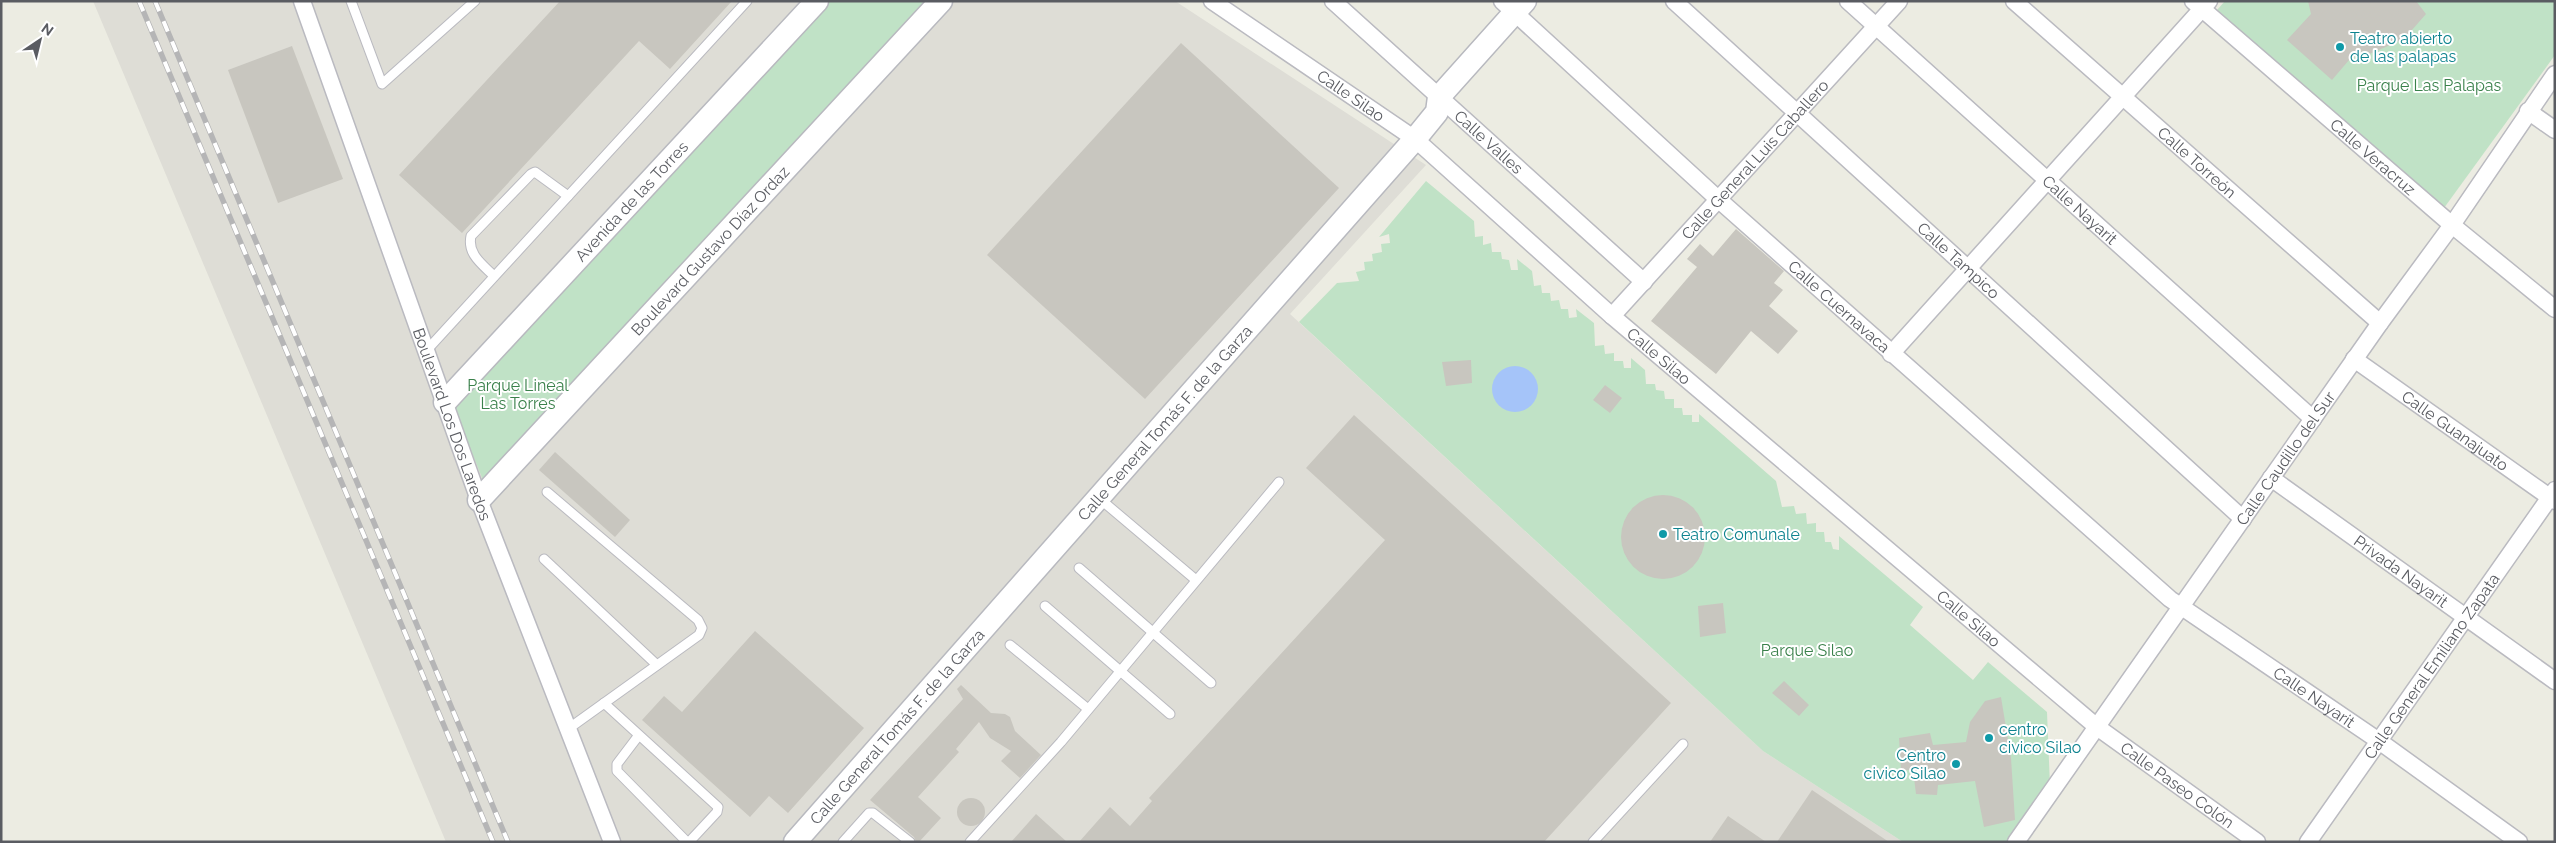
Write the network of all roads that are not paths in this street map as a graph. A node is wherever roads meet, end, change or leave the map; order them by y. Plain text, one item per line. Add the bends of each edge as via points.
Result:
1 (302, 1) edge
2 (351, 1) edge
3 (475, 1) edge
4 (747, 1) edge
5 (817, 1) edge
6 (941, 1) edge
7 (1212, 1) edge
8 (1333, 1) edge
9 (1674, 1) edge
10 (1848, 1) edge
11 (1899, 1) edge
12 (2014, 1) edge
13 (2202, 4) edge
14 (1514, 5) edge
15 (1876, 27) junction
16 (2555, 74) edge
17 (1439, 97) junction
18 (2122, 98) junction
19 (2528, 111) junction
20 (1798, 113) junction
21 (2555, 130) edge
22 (1416, 139) junction
23 (2047, 181) junction
24 (568, 196) junction
25 (1719, 200) junction
26 (2452, 224) junction
27 (1968, 268) junction
28 (494, 276) junction
29 (1644, 282) junction
30 (2555, 309) edge
31 (1612, 316) junction
32 (2380, 323) junction
33 (426, 351) junction
34 (1891, 354) junction
35 (2354, 359) junction
36 (445, 402) junction
37 (2313, 419) junction
38 (2271, 478) junction
39 (1278, 482) dead end
40 (547, 492) dead end
41 (2553, 496) edge
42 (1100, 499) junction
43 (479, 500) junction
44 (2243, 519) junction
45 (544, 559) dead end
46 (1079, 568) dead end
47 (1196, 580) junction
48 (1044, 606) dead end
49 (2182, 606) junction
50 (2466, 618) junction
51 (1152, 632) junction
52 (1010, 645) dead end
53 (657, 665) junction
54 (1120, 671) junction
55 (2555, 681) edge
56 (1211, 683) dead end
57 (604, 703) junction
58 (1088, 709) junction
59 (1170, 714) dead end
60 (2097, 727) junction
61 (568, 728) junction
62 (639, 735) junction
63 (2379, 741) junction
64 (1683, 744) dead end
65 (612, 842) edge
66 (795, 842) edge
67 (843, 842) edge
68 (910, 842) edge
69 (970, 842) edge
70 (1593, 842) edge
71 (2016, 842) edge
72 (2257, 842) edge
73 (2308, 842) edge
74 (2519, 842) edge

1 - 33 street, Boulevard Los Dos Laredos
2 - 3 lane via 382,84
4 - 24 lane
5 - 36 street, Avenida de las Torres
6 - 43 street, Boulevard Gustavo Díaz Ordaz
7 - 22 street, Calle Silao
8 - 17 street, Calle Valles
9 - 20 street, Calle Tampico
10 - 15 street, Calle Nayarit
11 - 15 street, Calle General Luis Caballero
12 - 18 street, Calle Torreón
13 - 18 street
13 - 26 street, Calle Veracruz
14 - 17 street, Calle General Tomás F. de la Garza
14 - 25 street, Calle Cuernavaca
15 - 20 street, Calle General Luis Caballero
15 - 23 street, Calle Nayarit
16 - 19 street, Calle Caudillo del Sur
17 - 22 street, Calle General Tomás F. de la Garza via 1437,112
17 - 29 street, Calle Valles
18 - 23 street
18 - 32 street, Calle Torreón
19 - 21 street
19 - 26 street, Calle Caudillo del Sur
20 - 25 street, Calle General Luis Caballero
20 - 27 street, Calle Tampico
22 - 31 street, Calle Silao
22 - 42 street, Calle General Tomás F. de la Garza
23 - 27 street
23 - 37 street, Calle Nayarit
24 - 28 lane
24 - 28 lane via 542,175 531,174 471,236 471,253
25 - 29 street, Calle General Luis Caballero
25 - 34 street, Calle Cuernavaca
26 - 30 street, Calle Veracruz
26 - 32 street, Calle Caudillo del Sur
27 - 34 street
27 - 44 street, Calle Tampico
28 - 33 lane
29 - 31 street, Calle General Luis Caballero
31 - 60 street, Calle Silao
32 - 35 street, Calle Caudillo del Sur
33 - 36 street, Boulevard Los Dos Laredos
34 - 49 street, Calle Cuernavaca
35 - 37 street, Calle Caudillo del Sur
35 - 41 street, Calle Guanajuato
36 - 43 street, Boulevard Los Dos Laredos
37 - 38 street, Calle Caudillo del Sur
38 - 44 street, Calle Caudillo del Sur
38 - 50 street, Privada Nayarit
39 - 47 lane
40 - 53 lane via 698,620 702,628 699,635
41 - 50 street, Calle General Emiliano Zapata
42 - 47 lane
42 - 66 street, Calle General Tomás F. de la Garza
43 - 61 street, Boulevard Los Dos Laredos
44 - 49 street, Calle Caudillo del Sur
45 - 53 lane
46 - 51 lane
47 - 51 lane
48 - 54 lane
49 - 60 street, Calle Caudillo del Sur
49 - 63 street, Calle Nayarit
50 - 55 street, Privada Nayarit
50 - 63 street, Calle General Emiliano Zapata
51 - 54 lane
51 - 56 lane
52 - 58 lane
53 - 57 lane
54 - 58 lane
54 - 59 lane
57 - 61 lane
57 - 62 lane
58 - 69 lane
60 - 71 street, Calle Caudillo del Sur
60 - 72 street, Calle Paseo Colón
61 - 65 street, Boulevard Los Dos Laredos
62 - 62 lane via 718,807 690,841 686,841 617,771 617,764
63 - 73 street, Calle General Emiliano Zapata
63 - 74 street, Calle Nayarit
64 - 70 lane
67 - 68 lane via 873,812

